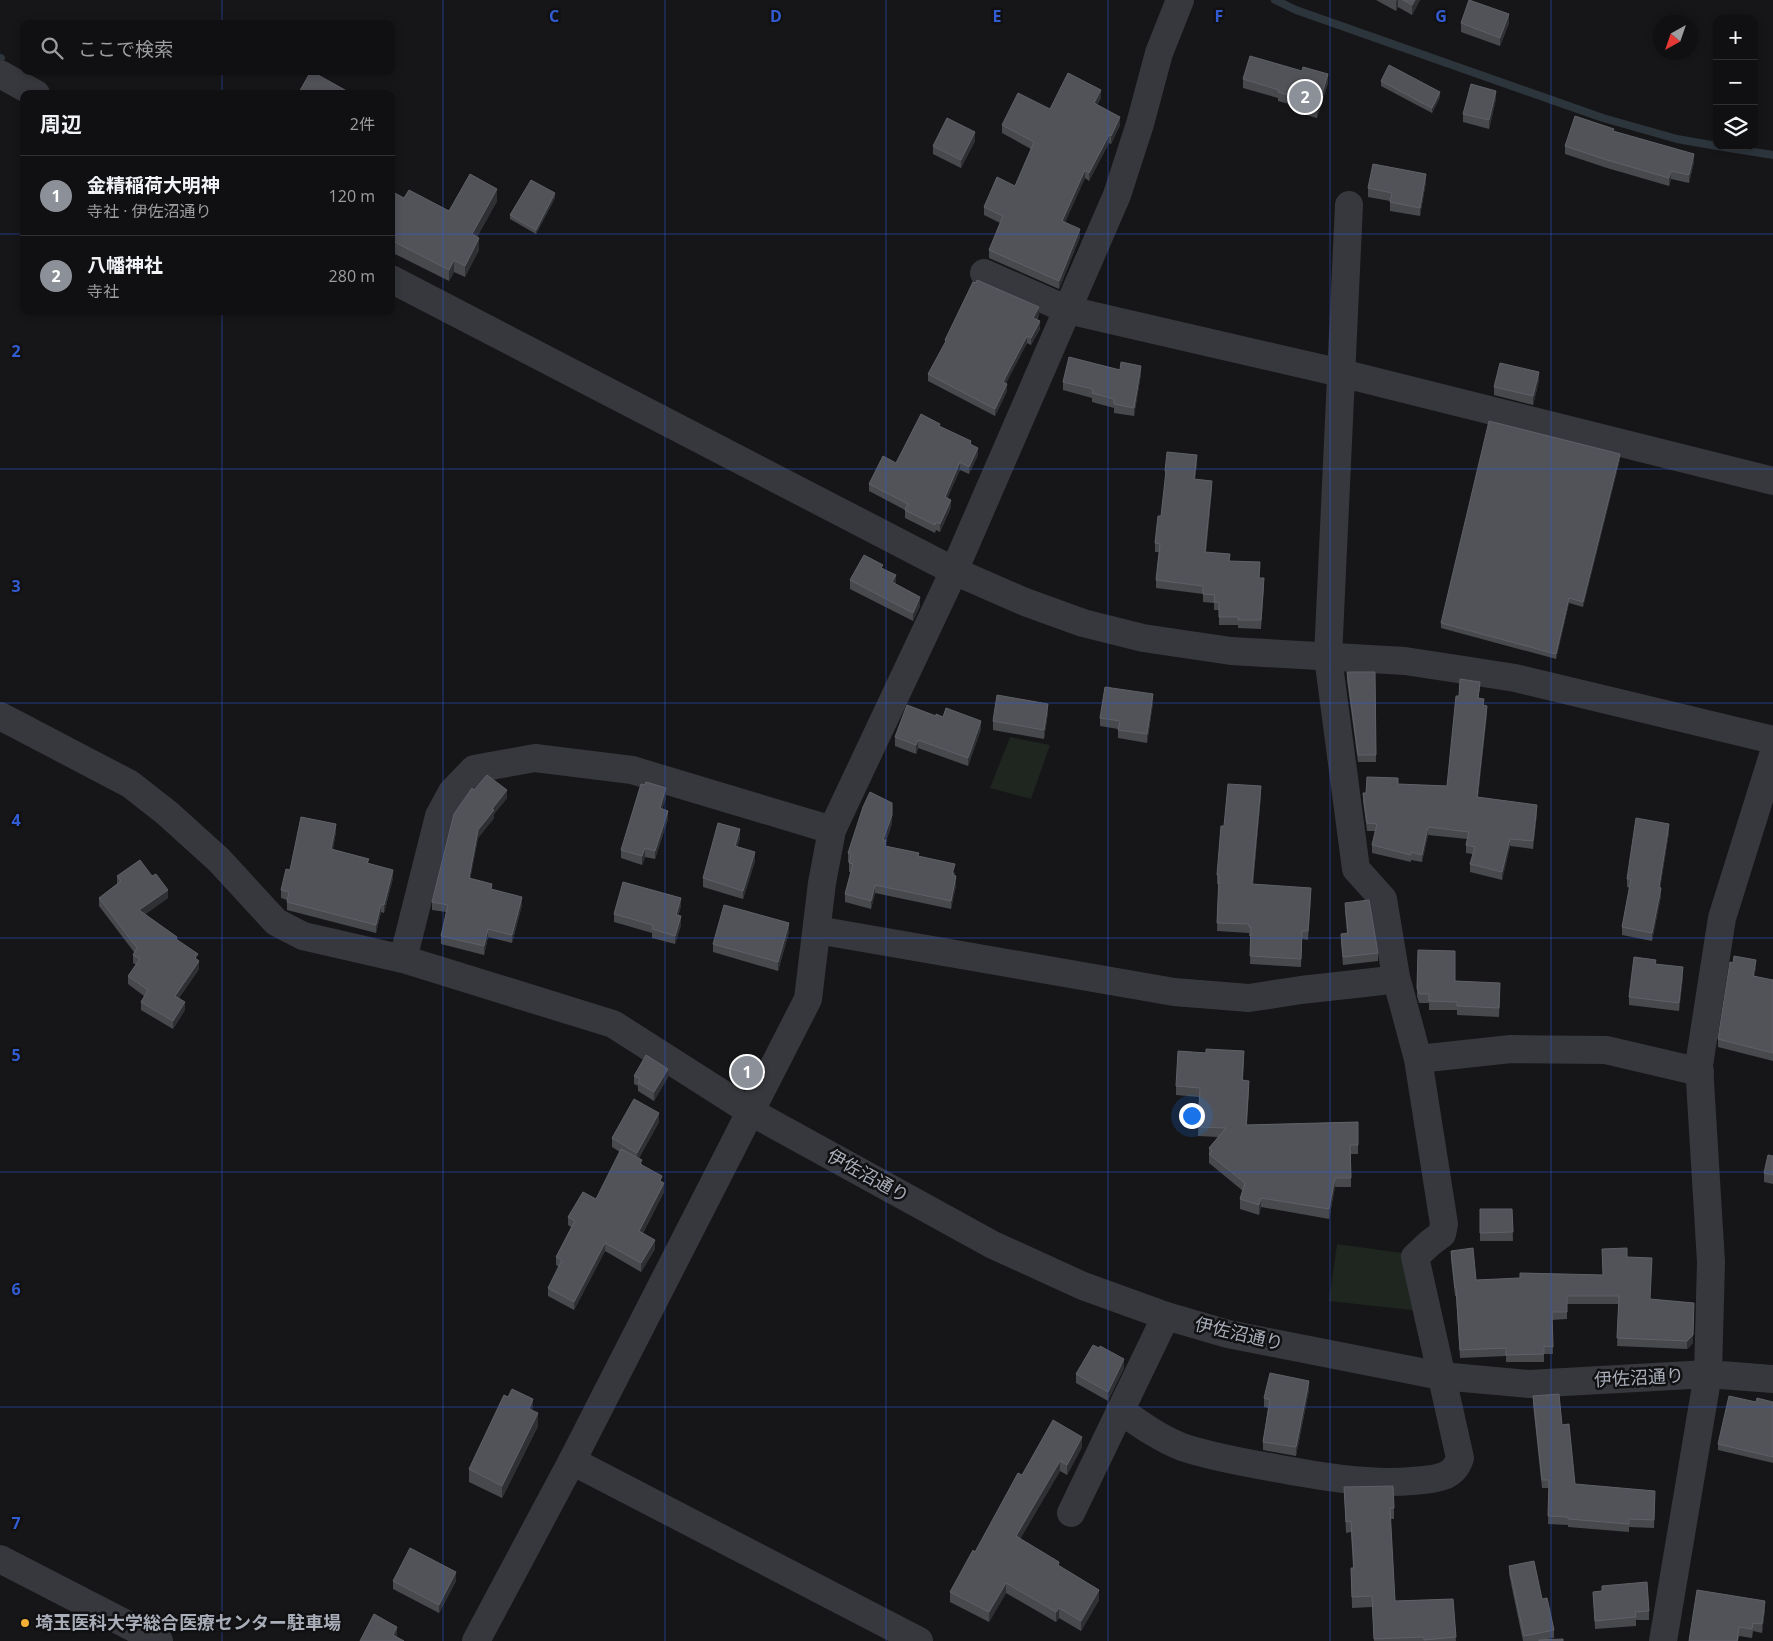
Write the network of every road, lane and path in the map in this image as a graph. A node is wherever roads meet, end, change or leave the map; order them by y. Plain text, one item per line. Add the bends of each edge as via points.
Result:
1 (1180, 0) edge
2 (1, 79) edge
3 (27, 90) edge
4 (1349, 205) dead end
5 (984, 273) dead end
6 (395, 281) edge
7 (1068, 310) junction
8 (1340, 373) junction
9 (1773, 481) edge
10 (954, 571) junction
11 (1328, 657) junction
12 (0, 716) edge
13 (1773, 740) edge
14 (1773, 755) edge
15 (832, 830) junction
16 (817, 930) junction
17 (403, 959) junction
18 (1396, 977) junction
19 (1418, 1059) junction
20 (1700, 1072) junction
21 (751, 1112) junction
22 (1166, 1316) junction
23 (1708, 1374) junction
24 (1441, 1376) junction
25 (1773, 1379) edge
26 (1120, 1410) junction
27 (572, 1461) junction
28 (1071, 1513) dead end
29 (0, 1559) edge
30 (159, 1641) edge
31 (476, 1641) edge
32 (919, 1641) edge
33 (1663, 1641) edge

1 - 7 street via 1159,53 1117,195
2 - 3 street
4 - 8 street
5 - 7 street
6 - 10 street
7 - 8 street
7 - 10 street
8 - 9 street
8 - 11 street
10 - 11 street via 1083,623 1143,638 1231,651
10 - 15 street
11 - 13 street via 1405,661 1515,678
11 - 18 street via 1356,869 1383,899
12 - 17 street, 伊佐沼通り via 130,784 219,860 276,922 304,936
14 - 20 street via 1722,918
15 - 16 street
15 - 17 street via 632,770 535,758 474,769 452,792 439,816
16 - 18 street via 1174,992 1239,998
16 - 21 street via 808,999
17 - 21 street, 伊佐沼通り via 613,1024
18 - 19 street
19 - 20 street via 1510,1049 1606,1050
19 - 24 street via 1444,1224 1442,1234 1415,1257
20 - 23 street via 1711,1262
21 - 22 street, 伊佐沼通り via 994,1244 1083,1286
21 - 27 street
22 - 24 street, 伊佐沼通り via 1228,1334
22 - 26 street
23 - 24 street, 伊佐沼通り via 1528,1384
23 - 25 street, 伊佐沼通り
23 - 33 street
24 - 26 street via 1460,1458 1456,1468 1446,1475 1402,1482 1364,1482 1207,1455 1157,1436
26 - 28 street
27 - 31 street
27 - 32 street
29 - 30 street

